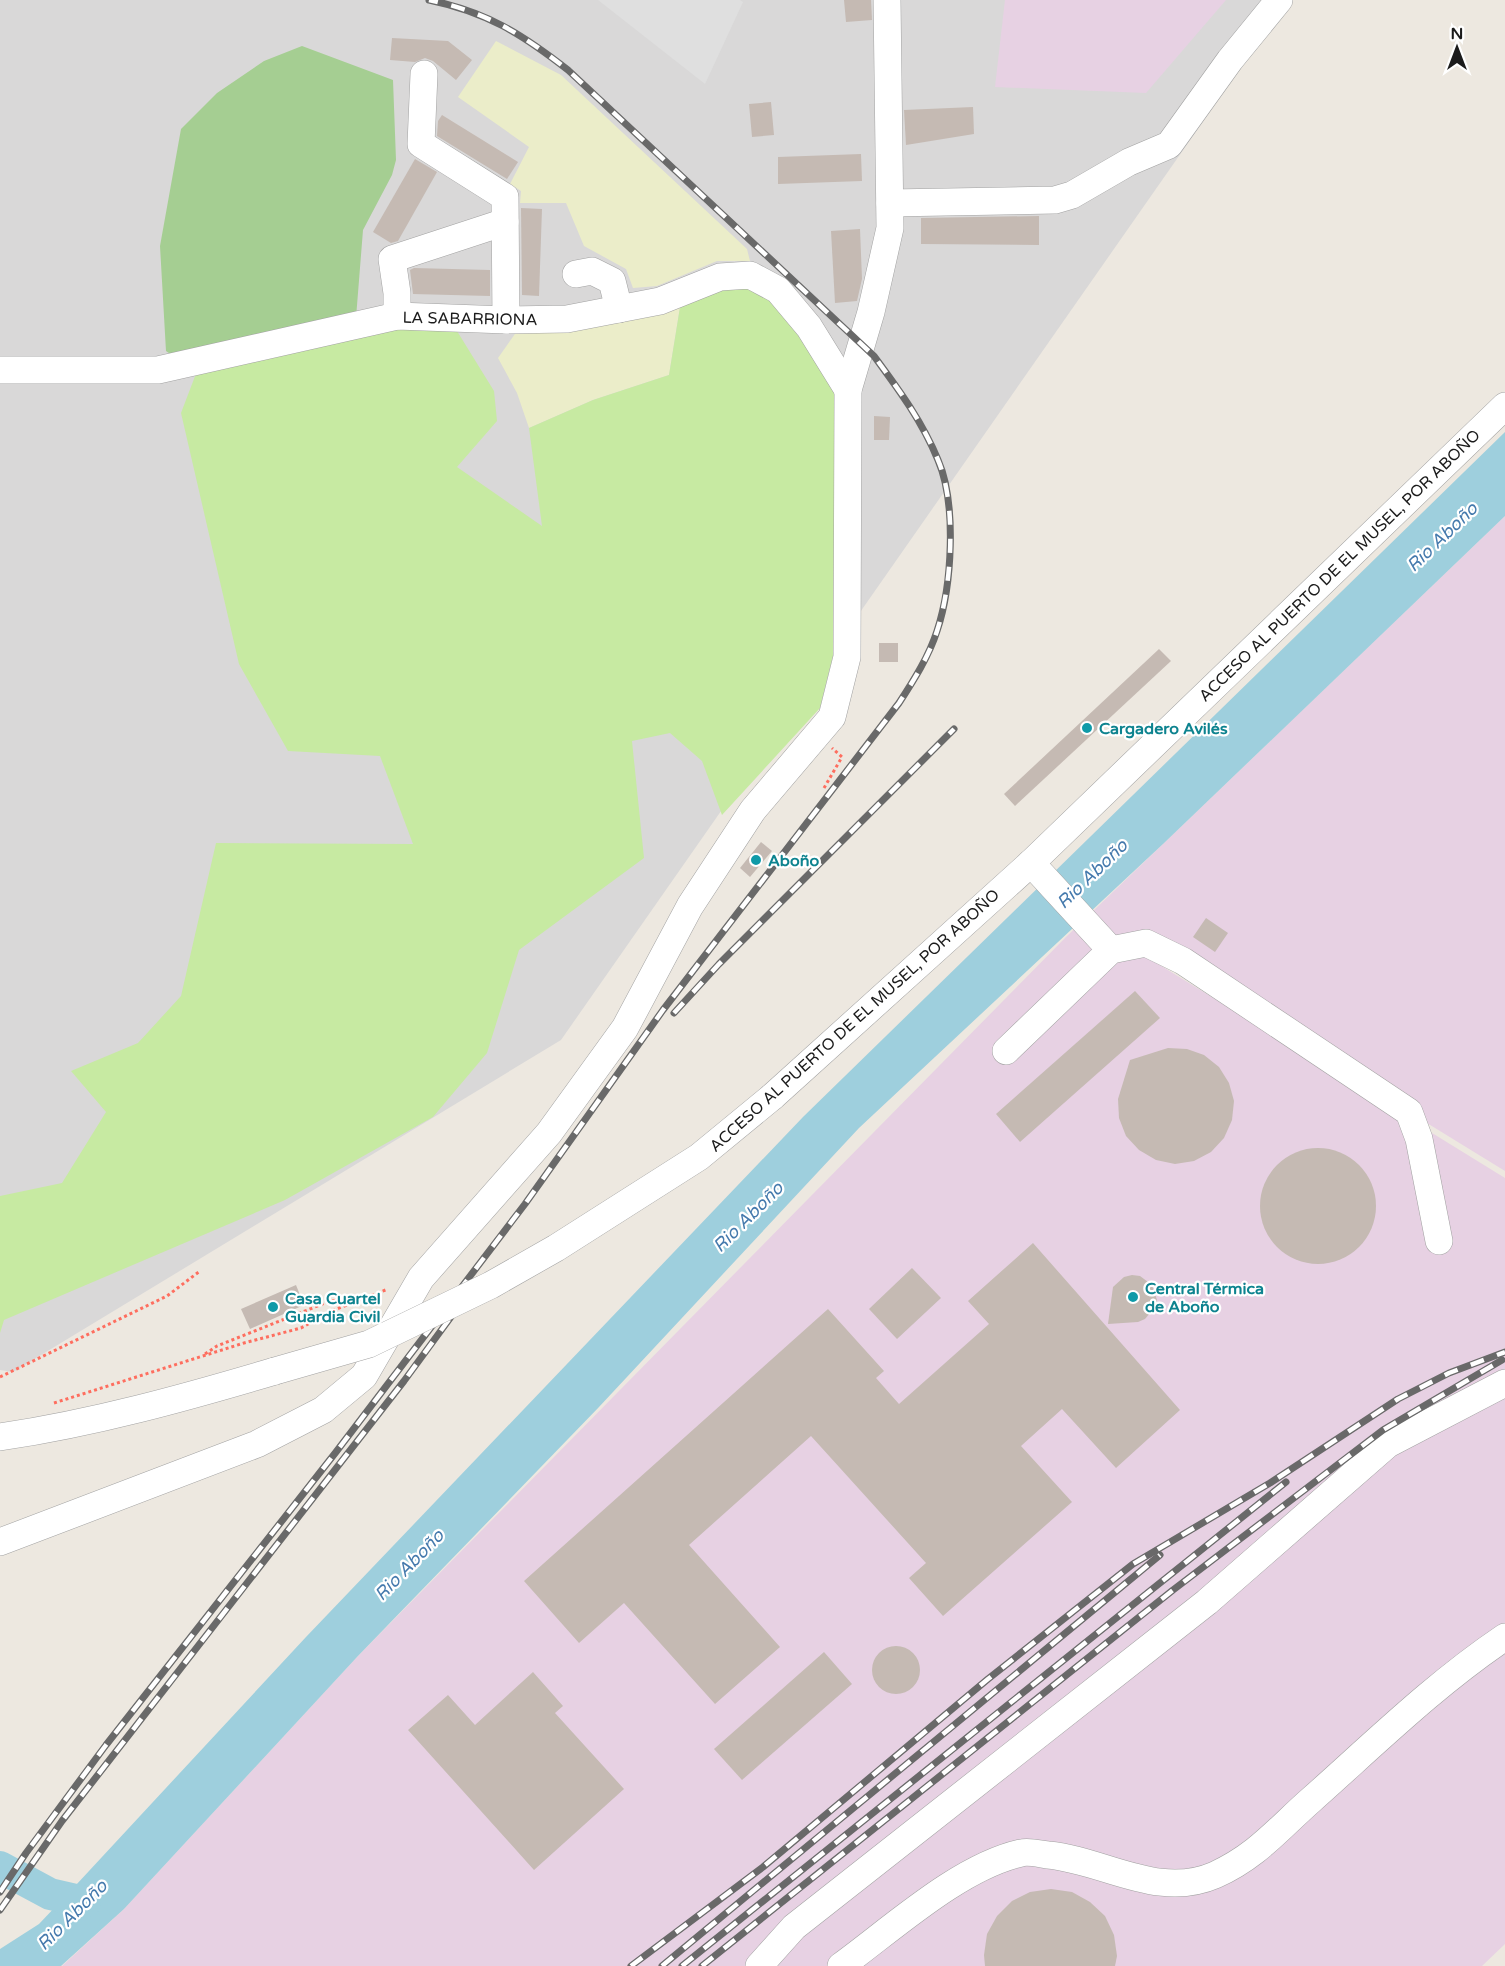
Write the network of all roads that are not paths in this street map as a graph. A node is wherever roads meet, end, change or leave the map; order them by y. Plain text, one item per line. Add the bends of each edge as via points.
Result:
1 (887, 0) edge
2 (1279, 0) edge
3 (424, 74) dead end
4 (890, 203) junction
5 (505, 222) junction
6 (576, 274) dead end
7 (619, 309) junction
8 (397, 316) junction
9 (506, 320) junction
10 (0, 370) edge
11 (848, 390) junction
12 (1505, 406) edge
13 (1036, 867) junction
14 (1111, 950) junction
15 (1006, 1051) dead end
16 (1439, 1240) dead end
17 (1505, 1383) edge
18 (0, 1437) edge
19 (0, 1542) edge
20 (1505, 1637) edge
21 (759, 1966) edge
22 (841, 1966) edge

1 - 4 street
2 - 4 street via 1230,60 1169,146 1055,200
3 - 5 street via 422,144 505,197
4 - 11 street via 890,228
5 - 8 street via 392,259
5 - 9 street
6 - 7 street via 592,272 612,281
7 - 9 street, LA SABARRIONA via 567,319
7 - 11 street, LA SABARRIONA via 660,301 720,277 750,275 778,290 809,327
8 - 9 street, LA SABARRIONA
8 - 10 street, LA SABARRIONA via 158,370
11 - 19 street via 848,657 832,717 753,810 696,896 625,1028 549,1133 421,1278 364,1376 322,1410 257,1444
12 - 13 street, ACCESO AL PUERTO DE EL MUSEL, POR ABOÑO
13 - 14 street
13 - 18 street, ACCESO AL PUERTO DE EL MUSEL, POR ABOÑO, bridge via 699,1157 491,1286 369,1344 186,1398 74,1426
14 - 15 street
14 - 16 street via 1146,943 1183,961 1409,1112 1419,1139
17 - 21 street via 1388,1444 1207,1602 794,1927
20 - 22 street via 1467,1662 1257,1852 1213,1876 1176,1884 1128,1877 1074,1857 1022,1853 977,1871 932,1898

